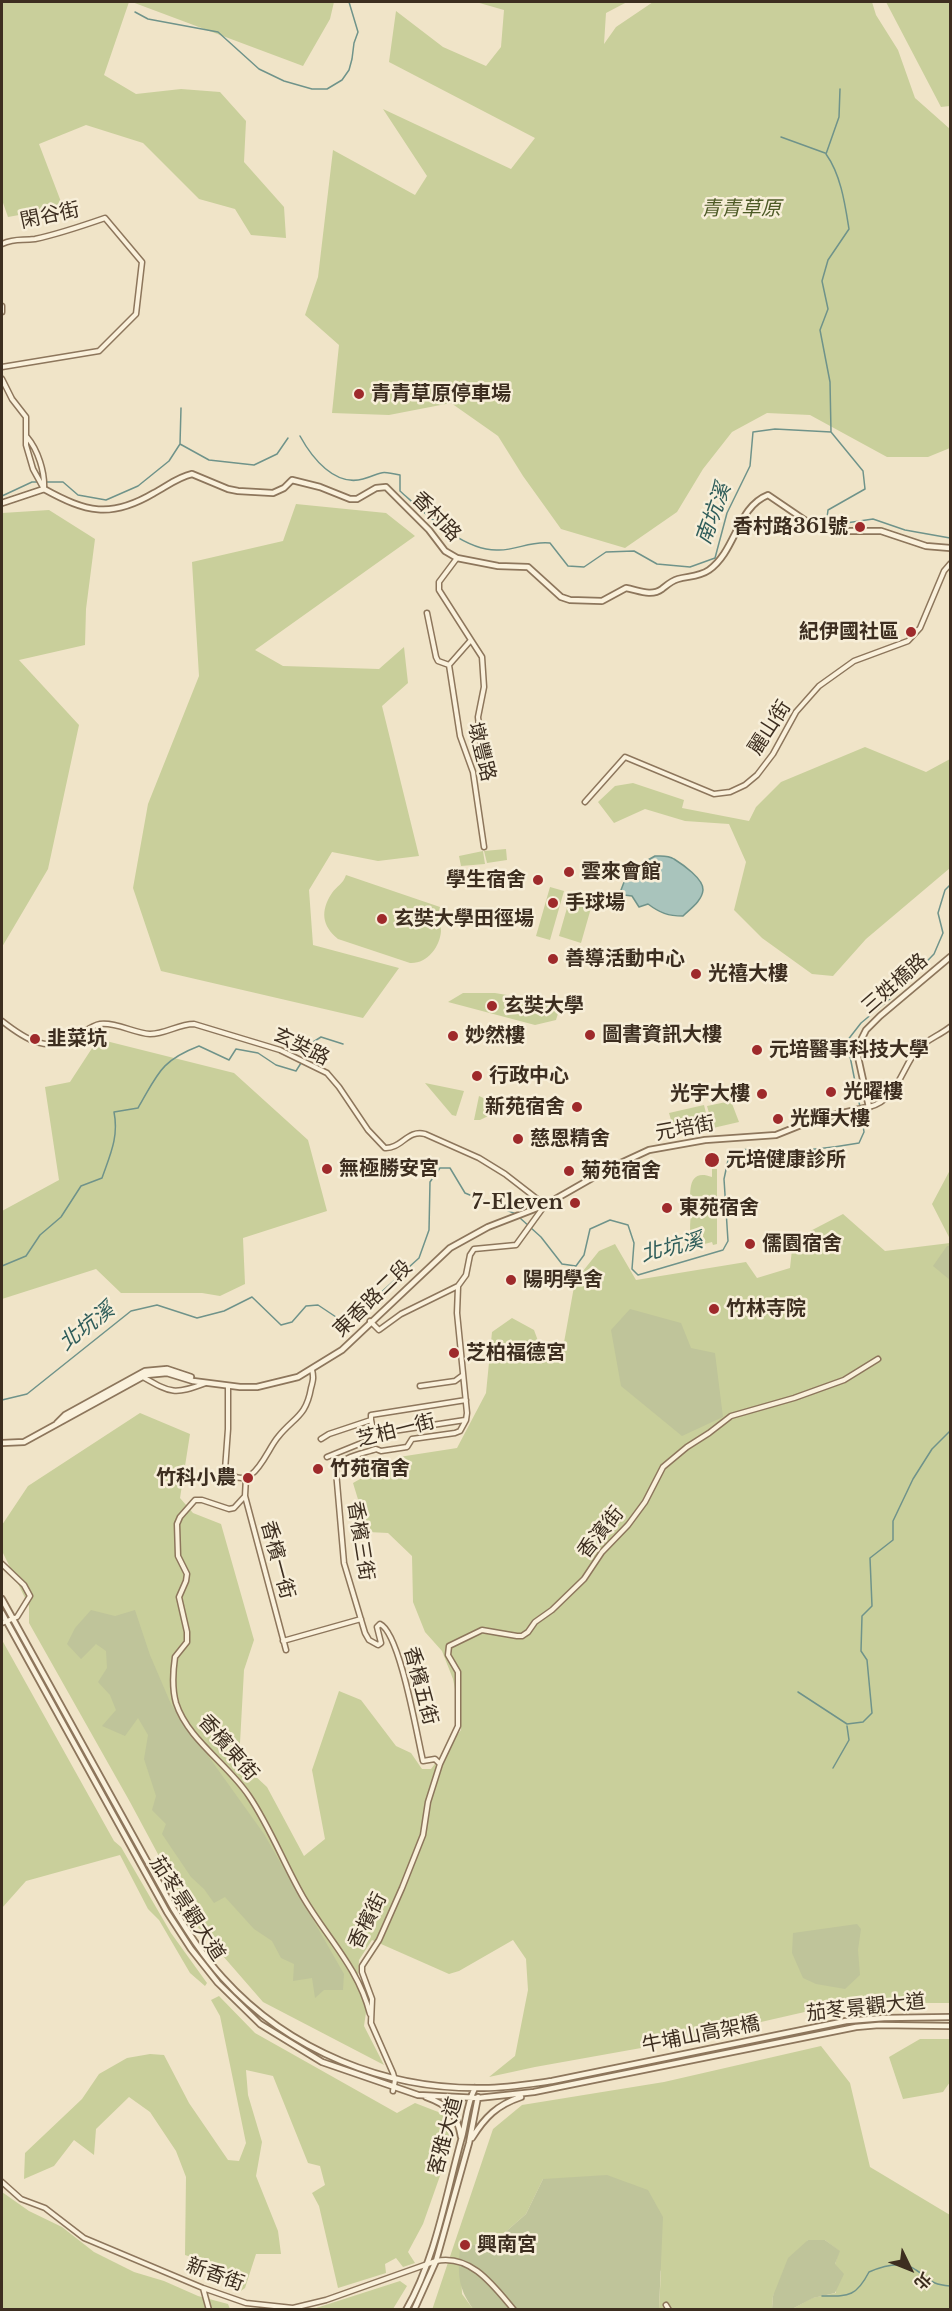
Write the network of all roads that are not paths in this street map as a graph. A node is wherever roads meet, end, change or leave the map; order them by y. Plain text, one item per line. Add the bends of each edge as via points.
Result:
1 (2, 244) edge
2 (2, 306) edge
3 (2, 312) edge
4 (2, 367) edge
5 (2, 380) edge
6 (27, 437) junction
7 (42, 485) junction
8 (2, 503) edge
9 (951, 548) edge
10 (457, 558) junction
11 (951, 564) edge
12 (427, 613) dead end
13 (471, 640) junction
14 (449, 665) junction
15 (482, 754) dead end
16 (585, 802) dead end
17 (484, 847) dead end
18 (951, 957) edge
19 (2, 1021) edge
20 (951, 1028) edge
21 (867, 1107) junction
22 (545, 1205) junction
23 (458, 1286) junction
24 (370, 1321) junction
25 (878, 1359) dead end
26 (312, 1370) junction
27 (463, 1375) junction
28 (143, 1377) junction
29 (206, 1383) junction
30 (420, 1386) dead end
31 (228, 1387) junction
32 (466, 1400) junction
33 (371, 1420) junction
34 (466, 1420) junction
35 (55, 1425) junction
36 (374, 1436) junction
37 (321, 1439) dead end
38 (2, 1443) edge
39 (376, 1449) junction
40 (327, 1457) dead end
41 (337, 1466) joint
42 (246, 1477) junction
43 (245, 1496) junction
44 (2, 1564) edge
45 (2, 1599) edge
46 (2, 1613) edge
47 (13, 1619) junction
48 (361, 1619) junction
49 (4, 1622) edge
50 (283, 1641) junction
51 (285, 1650) dead end
52 (440, 1764) junction
53 (951, 2017) edge
54 (371, 2023) junction
55 (951, 2026) edge
56 (785, 2033) joint
57 (787, 2041) joint
58 (623, 2066) joint
59 (625, 2073) joint
60 (395, 2080) junction
61 (475, 2088) junction
62 (393, 2089) junction
63 (534, 2092) junction
64 (418, 2094) junction
65 (470, 2097) junction
66 (478, 2098) junction
67 (461, 2140) junction
68 (469, 2143) junction
69 (2, 2182) edge
70 (435, 2261) junction
71 (426, 2265) junction
72 (203, 2288) junction
73 (209, 2310) edge
74 (406, 2310) edge
75 (414, 2310) edge
76 (514, 2310) edge

1 - 4 street, 閑谷街 via 73,230 105,218 142,262 136,314 99,351
2 - 3 street
5 - 6 street via 26,417
6 - 7 street via 26,445
6 - 7 street via 45,478
7 - 8 street
7 - 10 street, 香村路 via 76,506 96,511 129,504 192,474 238,491 273,493 292,480 350,499 386,487 445,551
9 - 10 street, 香村路 via 927,546 881,531 831,531 815,527 768,495 756,500 723,557 709,570 675,579 654,592 626,588 597,602 570,600 561,597 528,567
10 - 13 street, 墩豐路 via 439,582 438,590
11 - 16 street, 麗山街 via 920,628 908,641 854,661 819,686 787,725 757,775 745,785 714,794 625,757
12 - 14 street, 墩豐路 via 436,657
13 - 14 street
13 - 15 street, 墩豐路 via 482,657 484,687 478,717
14 - 17 street, 墩豐路
18 - 21 street, 三姓橋路 via 866,1030 858,1057
19 - 22 street, 玄奘路 via 19,1036 42,1044 68,1042 101,1024 151,1034 194,1024 280,1050 327,1073 385,1148 411,1134 425,1134 479,1158
20 - 21 street via 926,1041 884,1100
21 - 22 street, 元培街 via 816,1119 776,1135 714,1138 649,1150
22 - 23 street, 元培街 via 516,1245 474,1249
22 - 24 street, 東香路二段 via 468,1236
23 - 24 street via 400,1314 379,1330
23 - 27 street
24 - 26 street, 東香路二段 via 333,1357
25 - 52 street, 香濱街 via 844,1380 731,1416 663,1467 645,1502 584,1579 528,1632 517,1636 482,1630 449,1646 448,1655 458,1672 458,1726
26 - 31 street, 東香路二段 via 275,1384
26 - 42 street via 306,1408 279,1435 258,1469
27 - 30 street via 455,1381
27 - 32 street
28 - 29 street via 167,1373
28 - 29 street via 170,1391
28 - 35 street
29 - 31 street
29 - 35 street via 167,1369 145,1371 65,1415
31 - 42 street via 225,1470
32 - 33 street via 371,1416
32 - 34 street
33 - 36 street
33 - 37 street
34 - 36 street
34 - 39 street, 芝柏一街 via 455,1433 412,1439 407,1447
35 - 38 street via 24,1442
36 - 39 street
36 - 40 street
39 - 41 street, 芝柏一街 via 343,1460
41 - 48 street, 香檳三街 via 344,1563
42 - 43 street, 香檳一街
43 - 50 street, 香檳一街
43 - 54 street, 香檳東街 via 229,1509 195,1500 183,1510 177,1524 178,1556 187,1574 179,1597 187,1642 175,1657 175,1701 195,1734 257,1808 303,1896 352,1969
44 - 47 street via 29,1592 28,1600
45 - 47 street, 茄苳景觀大道
46 - 49 street, 茄苳景觀大道
47 - 49 street
47 - 60 street, 茄苳景觀大道 via 196,1946 264,2017 303,2043 367,2072
48 - 50 street
48 - 52 street, 香檳五街 via 369,1640 381,1643 376,1627 380,1624 398,1651 423,1761 435,1759
49 - 62 street, 茄苳景觀大道 via 166,1912 218,1983 260,2024 299,2049
50 - 51 street, 香檳一街
52 - 54 street, 香檳街 via 423,1834 379,1940 362,1966 372,1999
53 - 56 street, 茄苳景觀大道 via 846,2021
54 - 60 street, 香檳街
55 - 57 street, 茄苳景觀大道 via 867,2026
56 - 58 street, 牛埔山高架橋
57 - 59 street, 牛埔山高架橋
58 - 61 street, 茄苳景觀大道 via 552,2080
59 - 63 street, 茄苳景觀大道
60 - 61 street, 茄苳景觀大道
60 - 62 street
61 - 65 street, 客雅大道
61 - 66 street, 客雅大道
62 - 64 street, 茄苳景觀大道
63 - 66 street, 茄苳景觀大道
63 - 68 street via 490,2112
64 - 65 street, 茄苳景觀大道
64 - 67 street via 454,2113
65 - 66 street, 茄苳景觀大道
65 - 67 street, 客雅大道
66 - 68 street, 客雅大道
67 - 71 street, 客雅大道
68 - 70 street, 客雅大道
69 - 72 street, 新香街 via 21,2199 45,2208 84,2238
70 - 71 street, 新香街
70 - 75 street, 客雅大道
70 - 76 street via 451,2259 472,2266
71 - 72 street, 新香街 via 293,2308 246,2303
71 - 74 street, 客雅大道
72 - 73 street

